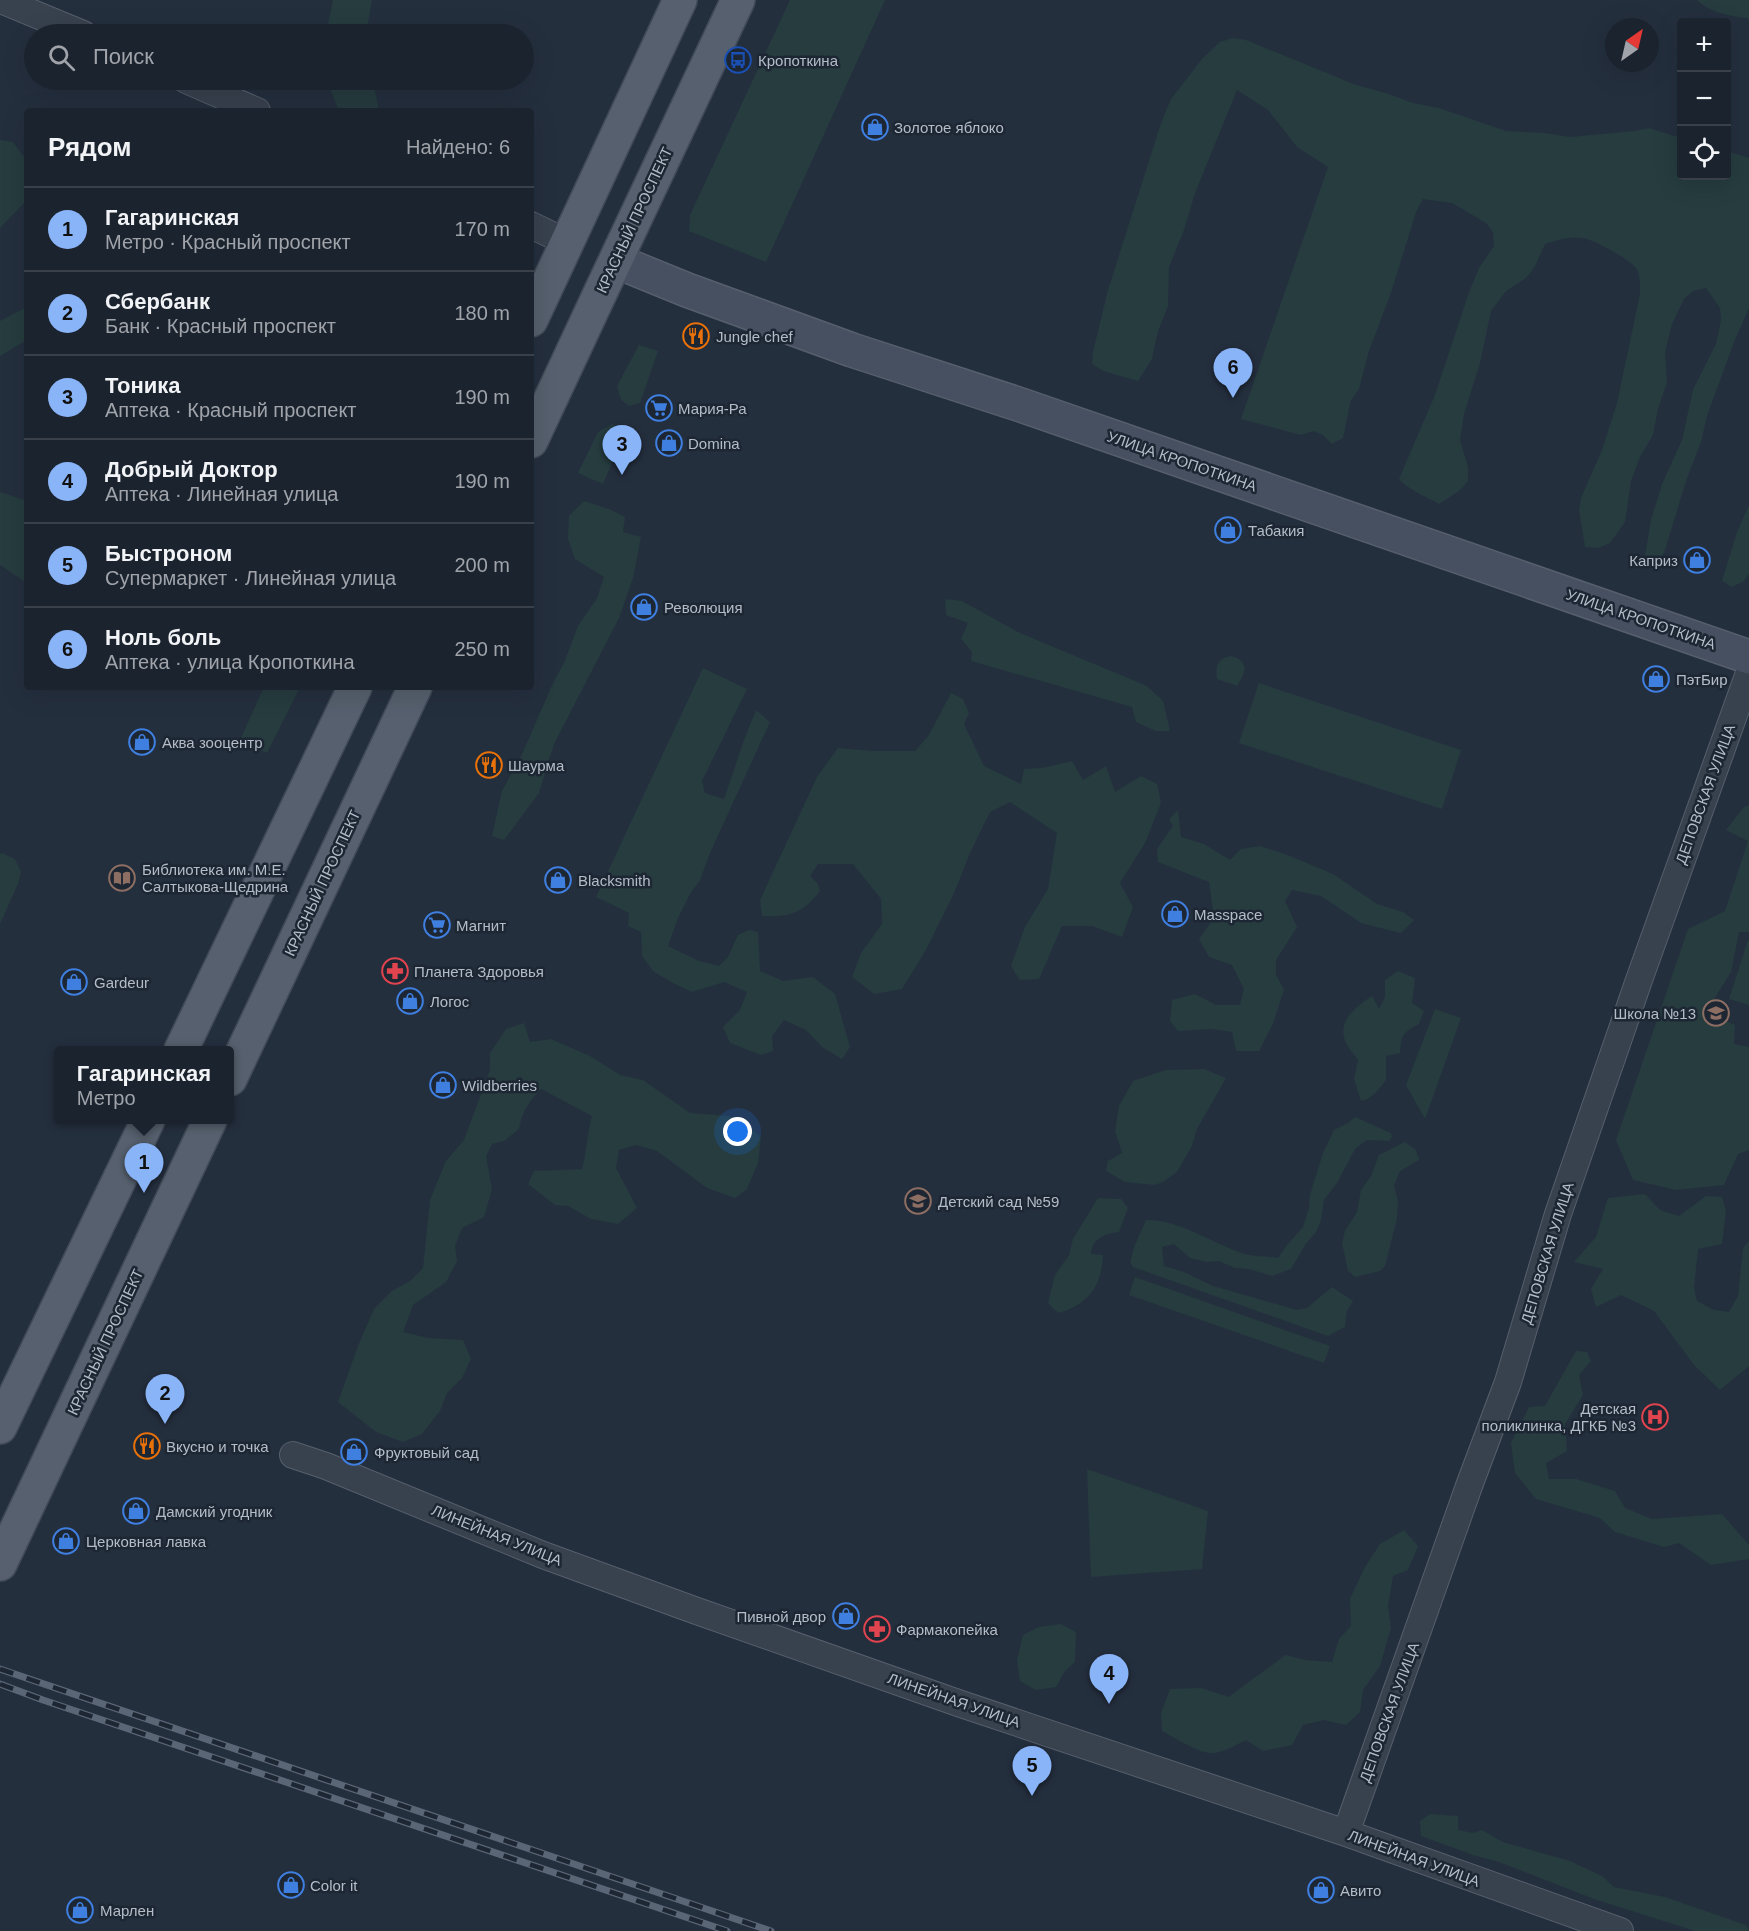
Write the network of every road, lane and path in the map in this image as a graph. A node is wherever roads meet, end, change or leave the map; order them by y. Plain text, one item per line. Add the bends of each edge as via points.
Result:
1 (1, 0) edge
2 (680, 0) edge
3 (738, 0) edge
4 (59, 24) edge
5 (209, 90) edge
6 (250, 108) edge
7 (534, 226) edge
8 (568, 243) junction
9 (616, 261) junction
10 (534, 314) edge
11 (534, 435) edge
12 (1749, 657) edge
13 (1749, 674) edge
14 (354, 690) edge
15 (413, 690) edge
16 (183, 1046) edge
17 (234, 1070) edge
18 (146, 1124) edge
19 (208, 1124) edge
20 (0, 1427) edge
21 (293, 1455) dead end
22 (0, 1564) edge
23 (1346, 1833) junction
24 (1620, 1931) edge

1 - 4 street
2 - 8 main road
3 - 9 main road, КРАСНЫЙ ПРОСПЕКТ
5 - 6 street
7 - 8 street
8 - 9 main road
8 - 10 main road
9 - 11 main road, КРАСНЫЙ ПРОСПЕКТ
9 - 12 main road, УЛИЦА КРОПОТКИНА via 852,350
13 - 23 street, ДЕПОВСКАЯ УЛИЦА via 1562,1203 1508,1382
14 - 16 main road
15 - 17 main road, КРАСНЫЙ ПРОСПЕКТ
18 - 20 main road
19 - 22 main road, КРАСНЫЙ ПРОСПЕКТ
21 - 23 street, ЛИНЕЙНАЯ УЛИЦА via 543,1555 684,1606
23 - 24 street, ЛИНЕЙНАЯ УЛИЦА

